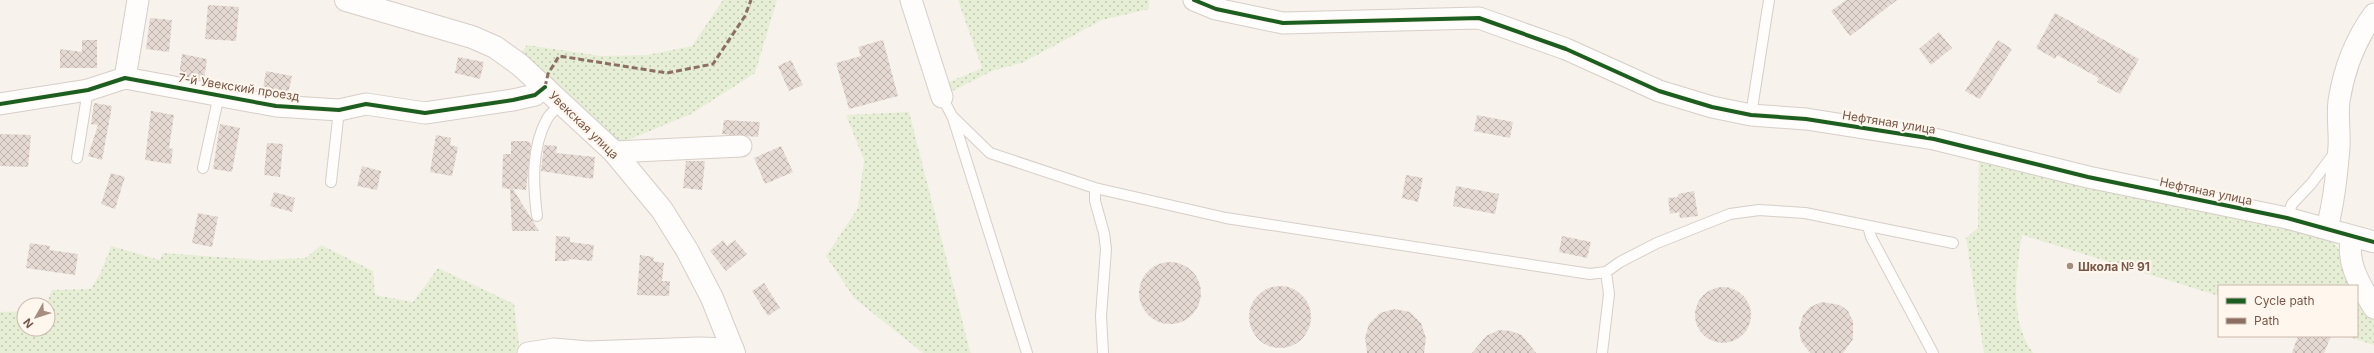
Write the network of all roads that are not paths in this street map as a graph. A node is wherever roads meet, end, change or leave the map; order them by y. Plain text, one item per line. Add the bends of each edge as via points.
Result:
1 (138, 0) edge
2 (346, 0) edge
3 (910, 0) edge
4 (1194, 0) edge
5 (1769, 0) edge
6 (2374, 14) edge
7 (125, 78) junction
8 (545, 87) junction
9 (88, 90) junction
10 (219, 95) junction
11 (942, 97) joint
12 (562, 103) junction
13 (0, 104) edge
14 (339, 110) junction
15 (1751, 115) junction
16 (952, 116) junction
17 (741, 146) dead end
18 (2339, 146) junction
19 (614, 152) junction
20 (77, 158) dead end
21 (203, 168) dead end
22 (331, 182) dead end
23 (1095, 188) junction
24 (537, 216) dead end
25 (2288, 218) junction
26 (1868, 226) junction
27 (2327, 228) junction
28 (2352, 236) junction
29 (2374, 242) edge
30 (1953, 243) dead end
31 (1606, 272) junction
32 (2374, 308) edge
33 (734, 351) edge
34 (528, 353) edge
35 (1027, 353) edge
36 (1103, 353) edge
37 (1602, 353) edge
38 (1933, 353) edge

1 - 7 street
2 - 8 street, Увекская улица via 472,37 495,47
3 - 11 street
4 - 15 street, Нефтяная улица via 1216,9 1284,23 1479,18 1566,49 1659,91 1712,107
5 - 15 lane
6 - 18 street via 2350,54 2339,102
7 - 9 street, 7-й Увекский проезд
7 - 10 street, 7-й Увекский проезд
8 - 12 street, Увекская улица
8 - 14 street, 7-й Увекский проезд via 536,95 513,100 425,113 366,104
9 - 13 street, 7-й Увекский проезд
9 - 20 lane
10 - 14 street, 7-й Увекский проезд via 276,106
10 - 21 lane
11 - 16 lane
12 - 19 street, Увекская улица
12 - 24 lane via 548,117 539,136 533,179
14 - 22 lane
15 - 25 street, Нефтяная улица via 1806,119 1934,139 2088,177
16 - 23 lane via 990,153
16 - 35 lane
17 - 19 street
18 - 25 lane via 2311,184 2292,204
18 - 27 street
19 - 33 street, Увекская улица via 662,210 687,250 712,298
23 - 31 lane via 1226,218 1590,274
23 - 36 lane via 1094,201 1106,249 1101,316
25 - 27 street, Нефтяная улица
26 - 30 lane
26 - 31 lane via 1805,213 1759,210 1730,214 1656,243
26 - 38 lane via 1871,238
27 - 28 street, Нефтяная улица
28 - 29 street, Нефтяная улица
28 - 32 street via 2349,249 2356,277
31 - 37 lane via 1609,294
33 - 34 street via 699,348 588,352 554,349

